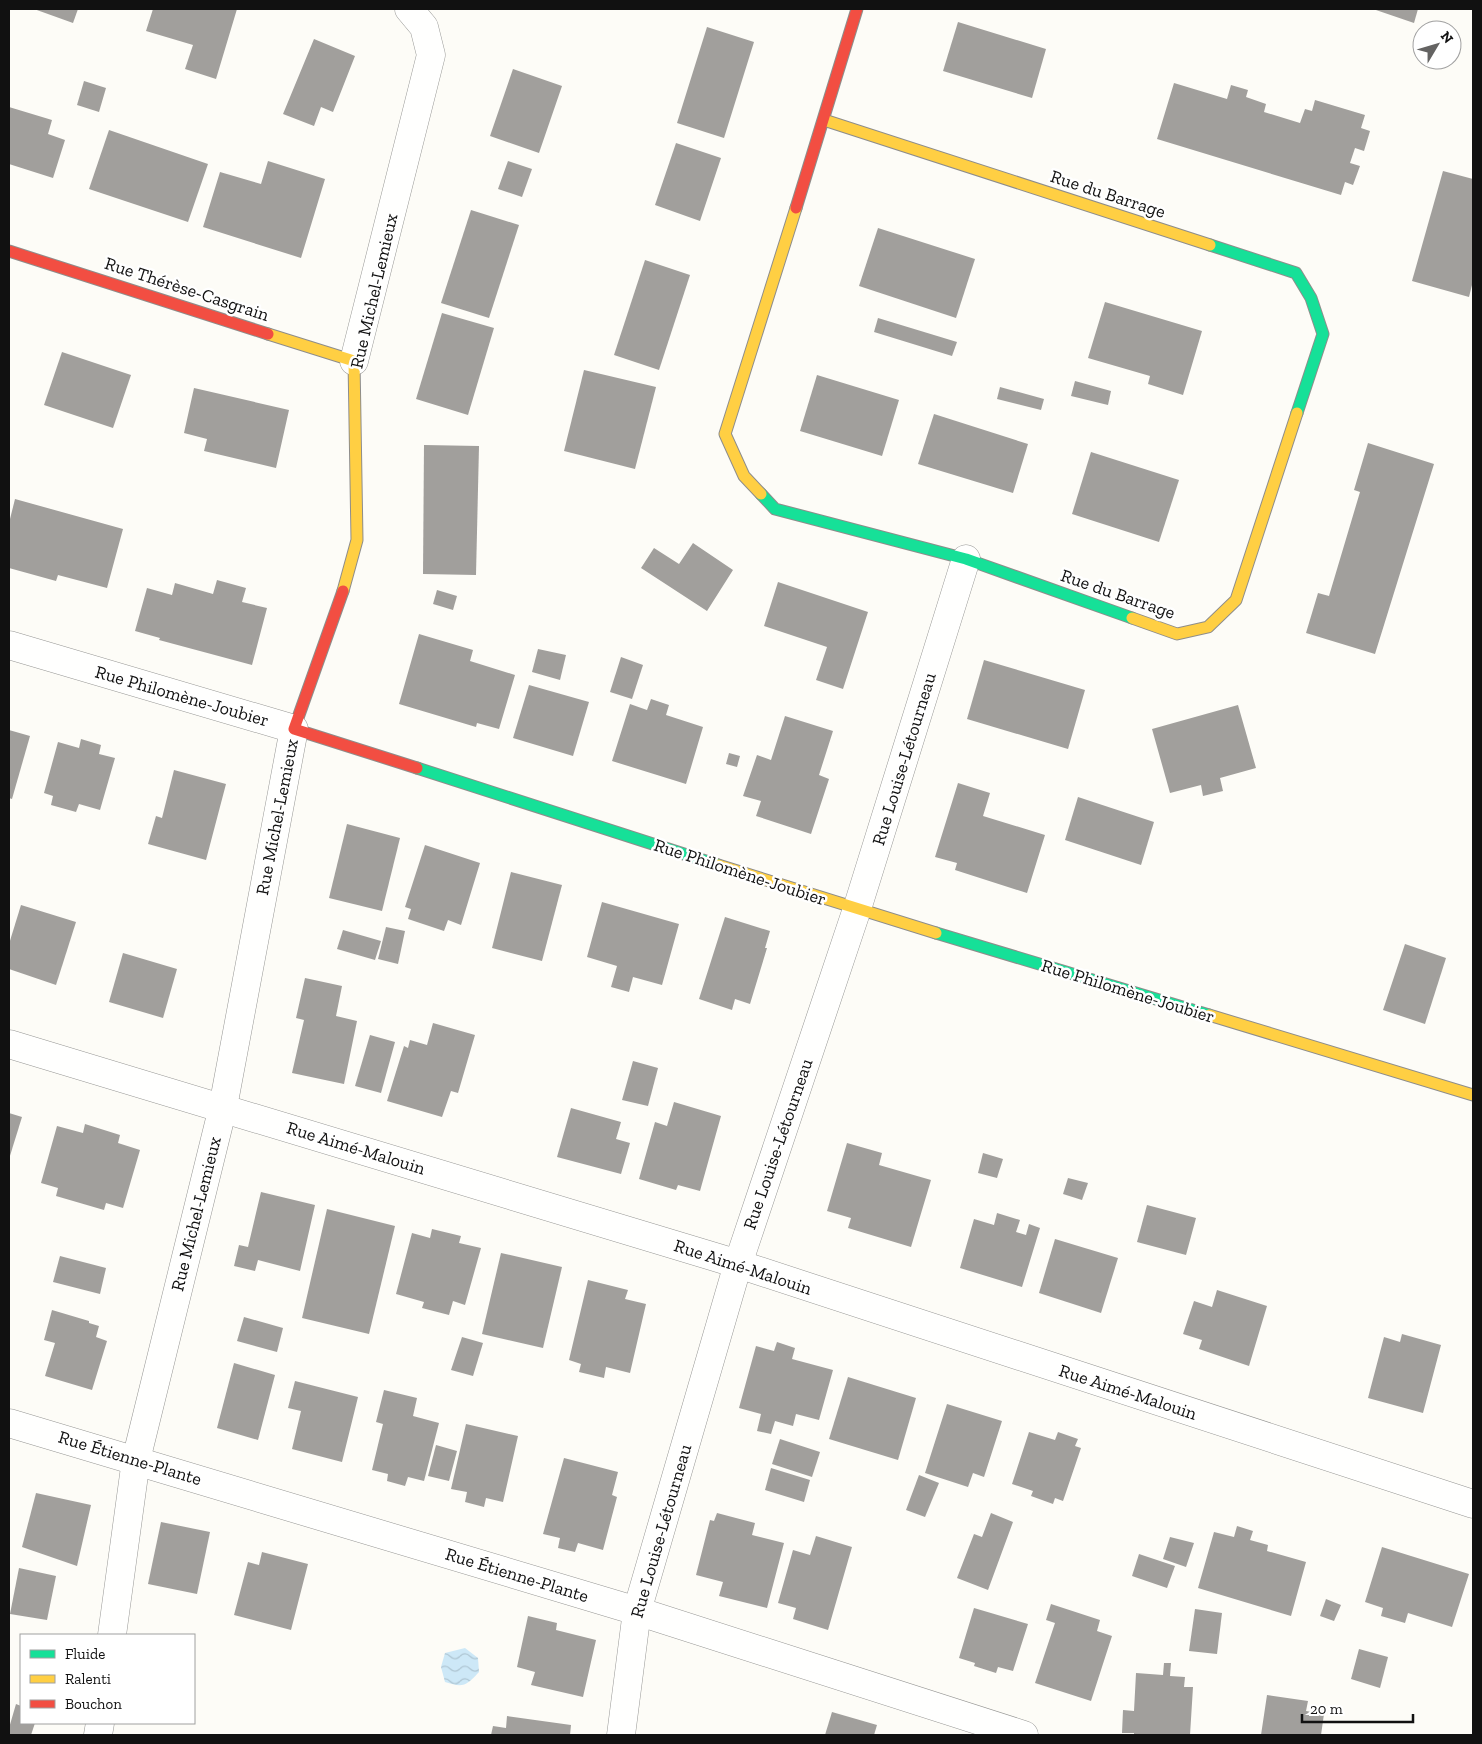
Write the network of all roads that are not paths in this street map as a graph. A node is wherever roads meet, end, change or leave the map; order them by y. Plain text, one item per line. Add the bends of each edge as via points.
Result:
1 (410, 9) edge
2 (857, 9) edge
3 (824, 120) junction
4 (9, 251) edge
5 (354, 361) junction
6 (966, 559) junction
7 (9, 645) edge
8 (294, 730) junction
9 (857, 909) junction
10 (9, 1044) edge
11 (1473, 1096) edge
12 (223, 1107) junction
13 (738, 1264) junction
14 (9, 1423) edge
15 (136, 1460) junction
16 (1473, 1504) edge
17 (637, 1611) junction
18 (112, 1634) edge
19 (621, 1735) edge
20 (1024, 1735) edge

1 - 5 street, Rue Michel-Lemieux via 424,27 431,55
2 - 3 street, Rue du Barrage
3 - 6 street, Rue du Barrage via 725,434 744,476 775,509
3 - 6 street, Rue du Barrage via 1296,273 1311,298 1323,334 1236,600 1208,627 1177,634
4 - 5 street, Rue Thérèse-Casgrain
5 - 8 street, Rue Michel-Lemieux via 357,540 339,606
6 - 9 street, Rue Louise-Létourneau
7 - 8 street, Rue Philomène-Joubier
8 - 9 street, Rue Philomène-Joubier
8 - 12 street, Rue Michel-Lemieux
9 - 11 street, Rue Philomène-Joubier
9 - 13 street, Rue Louise-Létourneau
10 - 12 street, Rue Aimé-Malouin
12 - 13 street, Rue Aimé-Malouin
12 - 15 street, Rue Michel-Lemieux
13 - 16 street, Rue Aimé-Malouin
13 - 17 street, Rue Louise-Létourneau
14 - 15 street, Rue Étienne-Plante
15 - 17 street, Rue Étienne-Plante
15 - 18 street, Rue Michel-Lemieux
17 - 19 street, Rue Louise-Létourneau
17 - 20 street, Rue Étienne-Plante

